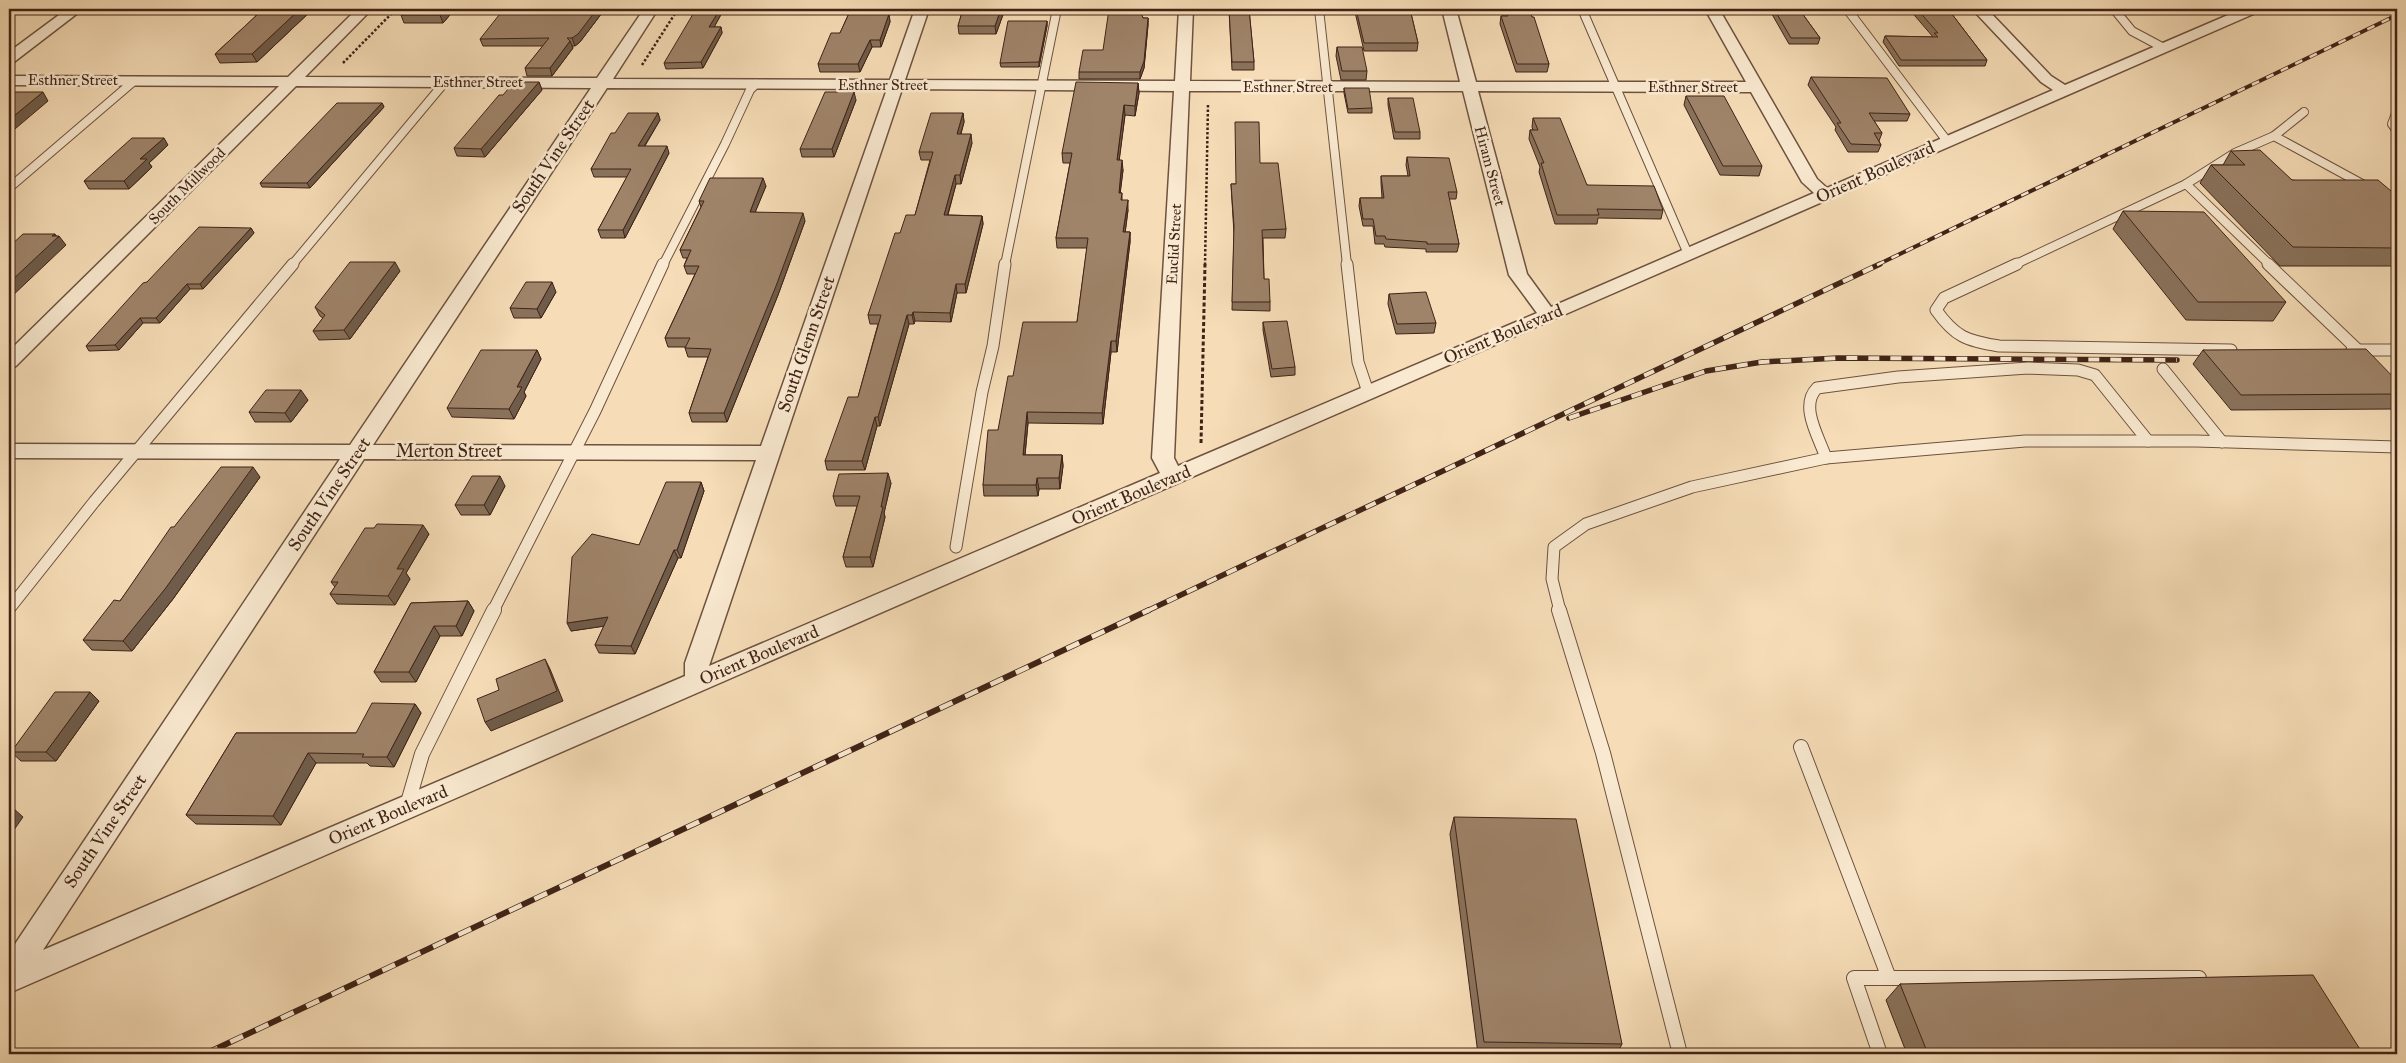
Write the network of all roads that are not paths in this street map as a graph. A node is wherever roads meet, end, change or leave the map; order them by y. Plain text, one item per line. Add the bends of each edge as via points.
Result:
1 (76, 9) edge
2 (365, 9) edge
3 (651, 9) edge
4 (922, 9) edge
5 (1057, 9) edge
6 (1186, 9) edge
7 (1318, 9) edge
8 (1449, 9) edge
9 (1582, 9) edge
10 (1712, 9) edge
11 (1847, 9) edge
12 (1979, 9) edge
13 (2114, 9) edge
14 (2250, 9) edge
15 (2162, 48) junction
16 (9, 59) edge
17 (9, 80) edge
18 (134, 81) junction
19 (292, 81) junction
20 (445, 82) junction
21 (602, 83) junction
22 (756, 84) junction
23 (896, 85) junction
24 (1042, 86) junction
25 (1182, 86) junction
26 (1327, 87) junction
27 (1469, 87) junction
28 (1615, 87) junction
29 (1756, 87) junction
30 (2063, 90) junction
31 (2397, 111) edge
32 (2304, 112) dead end
33 (2397, 131) edge
34 (2274, 136) junction
35 (1947, 141) junction
36 (2186, 184) junction
37 (9, 188) edge
38 (1825, 194) junction
39 (2397, 203) edge
40 (1688, 254) junction
41 (1548, 315) junction
42 (2246, 350) edge
43 (2340, 350) edge
44 (2359, 350) junction
45 (2397, 350) edge
46 (9, 362) edge
47 (2372, 363) edge
48 (2163, 369) dead end
49 (1368, 392) junction
50 (2148, 441) junction
51 (2222, 442) junction
52 (2397, 447) edge
53 (9, 451) edge
54 (137, 451) junction
55 (358, 451) junction
56 (574, 452) junction
57 (769, 453) junction
58 (1826, 458) junction
59 (1173, 477) junction
60 (956, 547) dead end
61 (9, 609) edge
62 (698, 681) junction
63 (1801, 747) dead end
64 (408, 806) junction
65 (1889, 978) junction
66 (2213, 978) edge
67 (9, 979) edge
68 (1680, 1054) edge
69 (1880, 1054) edge

1 - 16 street
2 - 19 street, South Millwood
3 - 21 street, South Vine Street
4 - 23 street, South Glenn Street
5 - 24 lane
6 - 25 street, Euclid Street
7 - 26 lane
8 - 27 street, Hiram Street
9 - 28 lane
10 - 29 street
11 - 35 lane
12 - 30 street via 2046,79
13 - 15 lane via 2132,31
14 - 15 street, Orient Boulevard
15 - 30 street, Orient Boulevard
17 - 18 street, Esthner Street
18 - 19 street, Esthner Street
18 - 37 lane
19 - 20 street, Esthner Street
19 - 46 street, South Millwood
20 - 21 street, Esthner Street
20 - 54 lane
21 - 22 street, Esthner Street
21 - 55 street, South Vine Street
22 - 23 street, Esthner Street
22 - 56 lane via 750,90 651,287
23 - 24 street, Esthner Street
23 - 57 street, South Glenn Street
24 - 25 street, Esthner Street
24 - 60 lane via 1002,279 994,346 982,392
25 - 26 street, Esthner Street
25 - 59 street, Euclid Street via 1163,458
26 - 27 street, Esthner Street
26 - 49 lane via 1358,362
27 - 28 street, Esthner Street
27 - 41 street, Hiram Street via 1518,275
28 - 29 street, Esthner Street
28 - 40 lane
29 - 38 street via 1810,182
30 - 35 street, Orient Boulevard
31 - 33 lane via 2392,124
32 - 34 lane
34 - 36 lane via 2235,153
34 - 39 lane
35 - 38 street, Orient Boulevard
36 - 42 lane via 1944,298 1936,310 1950,332 1968,341 1999,346
36 - 44 lane
38 - 40 street, Orient Boulevard
40 - 41 street, Orient Boulevard
41 - 49 street, Orient Boulevard
43 - 44 lane
44 - 45 lane
44 - 47 lane
48 - 51 lane
49 - 59 street, Orient Boulevard
50 - 51 lane
50 - 58 lane via 2025,441
50 - 58 lane via 2095,375 2078,370 2028,368 1898,377 1817,388 1810,395 1808,406
51 - 52 lane
53 - 54 street, Merton Street
54 - 55 street, Merton Street
54 - 61 lane
55 - 56 street, Merton Street
55 - 67 street, South Vine Street
56 - 57 street, Merton Street
56 - 64 lane via 422,754
57 - 62 street, South Glenn Street via 697,663
58 - 68 lane via 1692,487 1586,524 1554,547 1552,579 1563,625 1604,753
59 - 62 street, Orient Boulevard
62 - 64 street, Orient Boulevard
63 - 65 lane
64 - 67 street, Orient Boulevard
65 - 66 lane
65 - 69 lane via 1854,978

